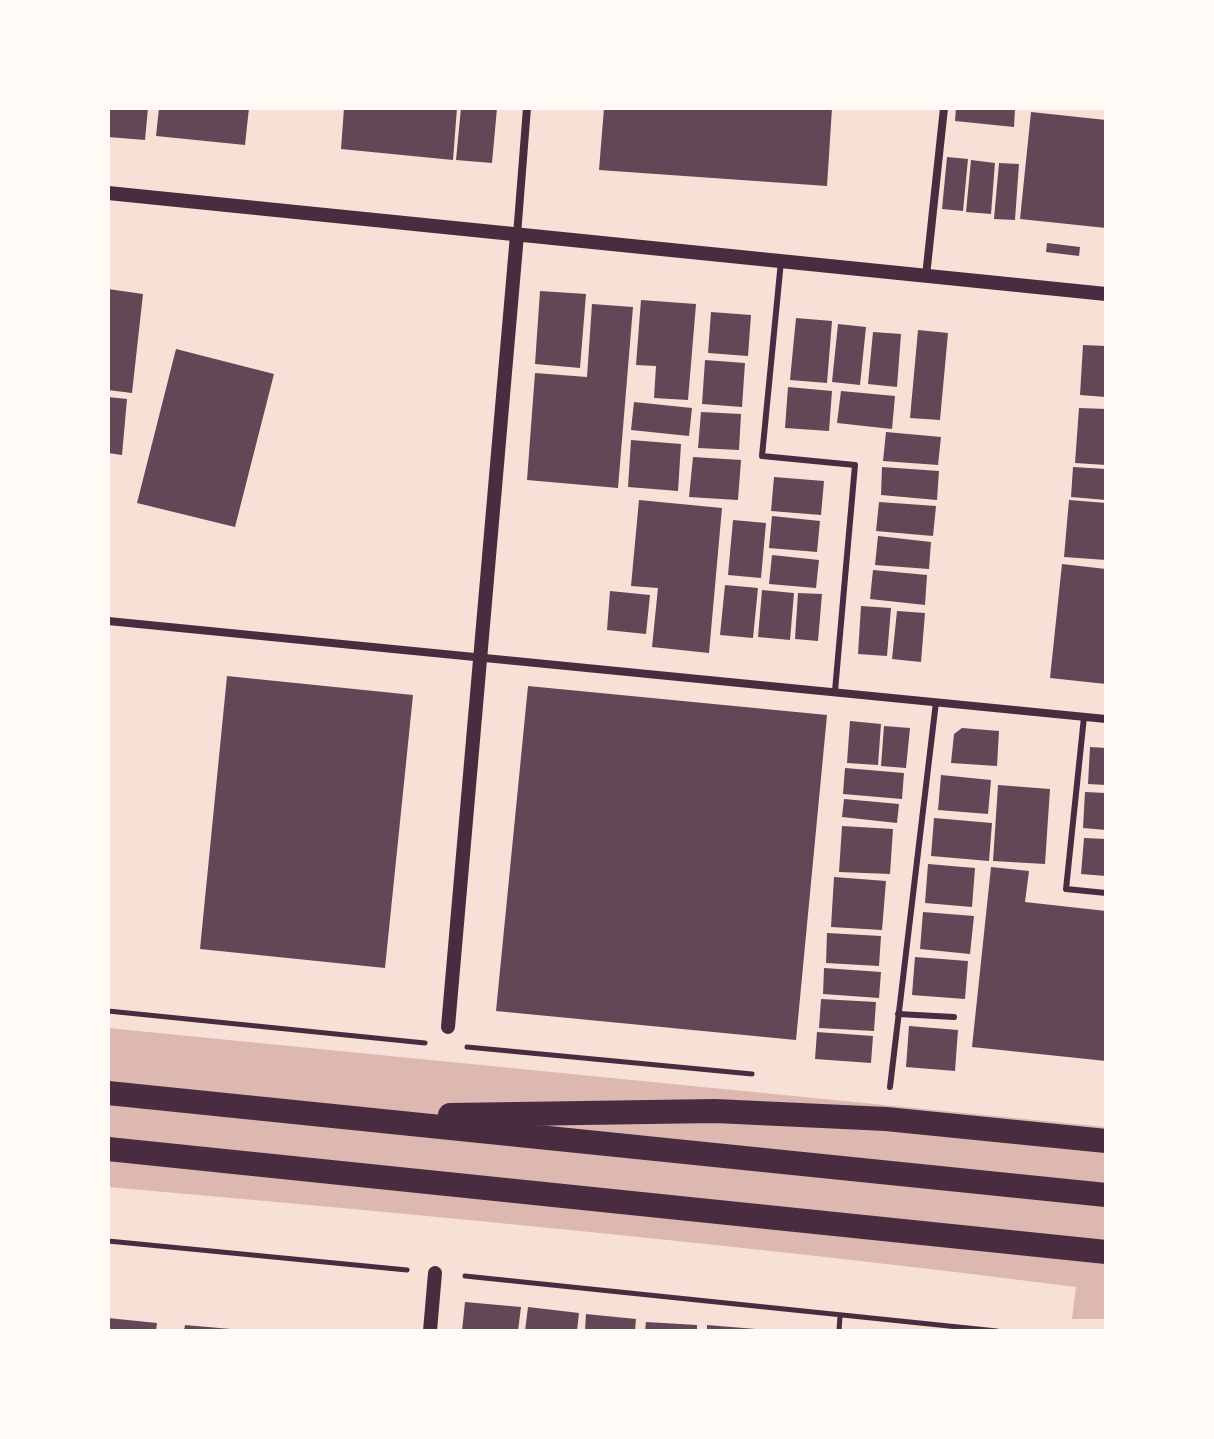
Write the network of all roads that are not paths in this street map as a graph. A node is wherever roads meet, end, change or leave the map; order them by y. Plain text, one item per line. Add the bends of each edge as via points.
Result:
1 (527, 108) edge
2 (944, 108) edge
3 (108, 193) edge
4 (517, 235) junction
5 (781, 261) junction
6 (926, 276) junction
7 (1106, 294) edge
8 (108, 621) edge
9 (479, 656) junction
10 (835, 691) junction
11 (936, 702) junction
12 (1084, 717) junction
13 (1106, 719) edge
14 (1106, 893) edge
15 (898, 1014) junction
16 (954, 1017) dead end
17 (448, 1027) dead end
18 (890, 1087) dead end
19 (108, 1093) edge
20 (340, 1117) junction
21 (1106, 1141) edge
22 (108, 1149) edge
23 (1106, 1195) edge
24 (1106, 1252) edge
25 (435, 1273) road end
26 (430, 1331) edge

1 - 4 street
2 - 6 street
3 - 4 street
4 - 5 street
4 - 9 street
5 - 6 street
5 - 10 lane via 762,456 855,465
6 - 7 street
8 - 9 street
9 - 10 street
9 - 17 street
10 - 11 street
11 - 12 street
11 - 15 lane
12 - 13 street
12 - 14 lane via 1066,889
15 - 16 lane
15 - 18 lane
19 - 20 highway
20 - 21 highway via 715,1111 886,1119
20 - 23 highway
22 - 24 highway
25 - 26 street

